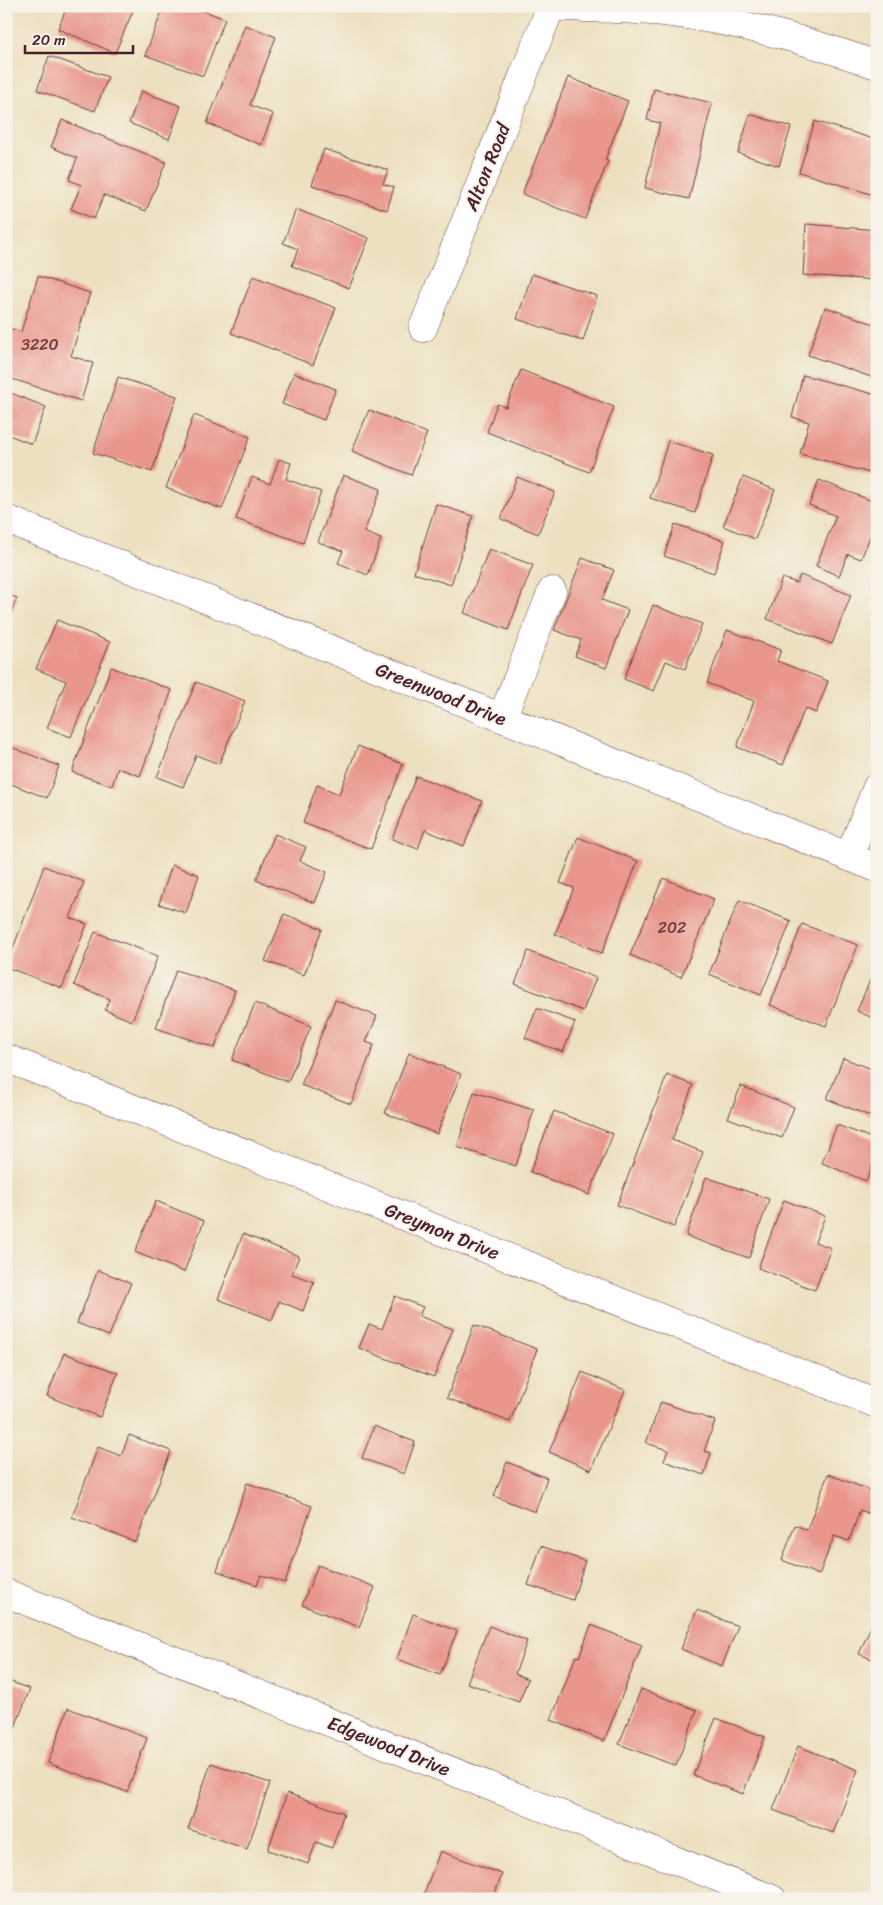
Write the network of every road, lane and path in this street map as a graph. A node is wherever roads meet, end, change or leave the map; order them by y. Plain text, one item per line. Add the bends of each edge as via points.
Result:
1 (550, 6) edge
2 (877, 65) edge
3 (423, 328) dead end
4 (6, 519) edge
5 (552, 591) dead end
6 (502, 718) junction
7 (877, 787) edge
8 (849, 857) junction
9 (877, 868) edge
10 (6, 1058) edge
11 (877, 1404) edge
12 (6, 1593) edge
13 (772, 1899) edge

1 - 2 street via 664,12 756,28 817,44
1 - 3 street, Alton Road
4 - 6 street, Greenwood Drive
5 - 6 street
6 - 8 street, Greenwood Drive
7 - 8 street
8 - 9 street, Greenwood Drive
10 - 11 street, Greymon Drive
12 - 13 street, Edgewood Drive

